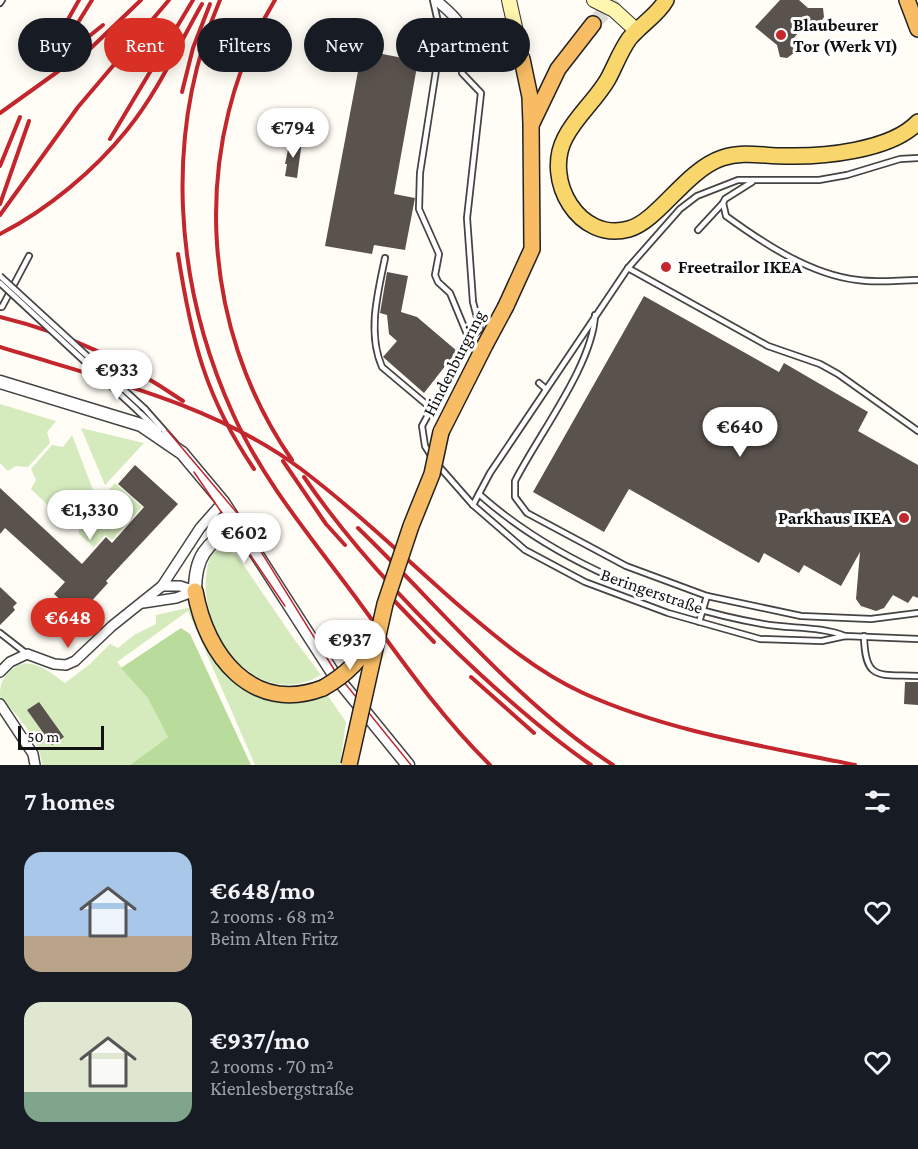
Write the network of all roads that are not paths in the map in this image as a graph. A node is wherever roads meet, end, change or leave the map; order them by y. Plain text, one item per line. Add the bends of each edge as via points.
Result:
1 (435, 0) edge
2 (509, 0) edge
3 (594, 0) edge
4 (666, 0) edge
5 (900, 0) edge
6 (907, 0) edge
7 (456, 18) edge
8 (513, 18) edge
9 (593, 24) tunnel mouth
10 (636, 24) junction
11 (918, 29) edge
12 (918, 35) edge
13 (462, 72) edge
14 (525, 72) edge
15 (531, 124) junction
16 (915, 128) edge
17 (918, 158) edge
18 (754, 181) junction
19 (723, 203) junction
20 (698, 231) dead end
21 (29, 256) dead end
22 (384, 258) dead end
23 (628, 268) junction
24 (0, 276) edge
25 (918, 280) edge
26 (0, 284) edge
27 (0, 307) edge
28 (595, 315) junction
29 (469, 339) junction
30 (0, 382) edge
31 (539, 383) dead end
32 (546, 389) junction
33 (432, 409) junction
34 (918, 431) edge
35 (169, 442) junction
36 (182, 453) junction
37 (479, 494) junction
38 (223, 502) junction
39 (473, 506) junction
40 (236, 524) junction
41 (162, 586) junction
42 (195, 591) junction
43 (707, 596) junction
44 (143, 603) junction
45 (385, 604) junction
46 (702, 609) junction
47 (918, 613) edge
48 (699, 622) junction
49 (0, 633) edge
50 (845, 636) junction
51 (864, 636) junction
52 (918, 639) edge
53 (27, 654) junction
54 (0, 672) edge
55 (918, 676) edge
56 (0, 704) edge
57 (35, 765) edge
58 (349, 765) edge
59 (408, 765) edge

1 - 7 street
1 - 29 lane via 439,51 420,173 419,208 439,254 435,275 450,293
2 - 8 main road
3 - 10 main road
4 - 10 main road
5 - 12 main road
6 - 11 highway
9 - 15 highway via 558,69
10 - 16 main road via 607,81 565,138 558,158 561,190 570,205 594,227 608,232 634,228 707,164 723,158 742,153 822,156 878,144
13 - 29 lane, Beringerstraße via 481,93 466,218 473,302 480,329
14 - 15 highway, Hindenburgring
15 - 45 highway, Hindenburgring, bridge via 532,249 441,432 432,474
17 - 18 lane via 819,180
18 - 19 lane via 736,190
18 - 23 lane via 728,182 697,196 680,209
19 - 20 lane
19 - 25 lane via 726,216 813,267 858,280
21 - 27 lane
22 - 33 lane via 374,329 378,358 382,367
23 - 28 lane
23 - 34 lane via 768,346 838,374
24 - 36 lane, bridge via 167,430
26 - 35 lane, bridge
28 - 32 lane
28 - 43 lane via 595,332 586,357 519,472 515,496 527,513 596,552
29 - 33 lane, Beringerstraße
30 - 35 street via 141,425
31 - 32 lane
32 - 37 lane
33 - 39 lane, Beringerstraße via 422,426 425,446
35 - 36 street
36 - 38 street
37 - 39 lane
37 - 46 lane, Beringerstraße via 516,525 572,559
38 - 40 street
38 - 41 street via 200,528
39 - 48 lane, Beringerstraße via 525,550 585,582
40 - 42 street via 205,548 195,573
40 - 59 street via 333,673
41 - 42 street
41 - 44 street
42 - 44 street
42 - 45 highway, bridge via 213,643 230,668 259,690 289,696 323,688 344,675 369,644
43 - 46 lane
43 - 47 lane via 801,616 871,619
44 - 53 street via 66,665
45 - 58 highway, bridge
46 - 48 lane
46 - 50 lane, Beringerstraße via 764,624 830,630
48 - 50 lane, Beringerstraße via 760,639 822,641
49 - 53 lane
50 - 51 lane, Beringerstraße
51 - 52 lane, Beringerstraße
51 - 55 lane via 865,660 870,669 883,674
53 - 54 street
56 - 57 street via 33,754

